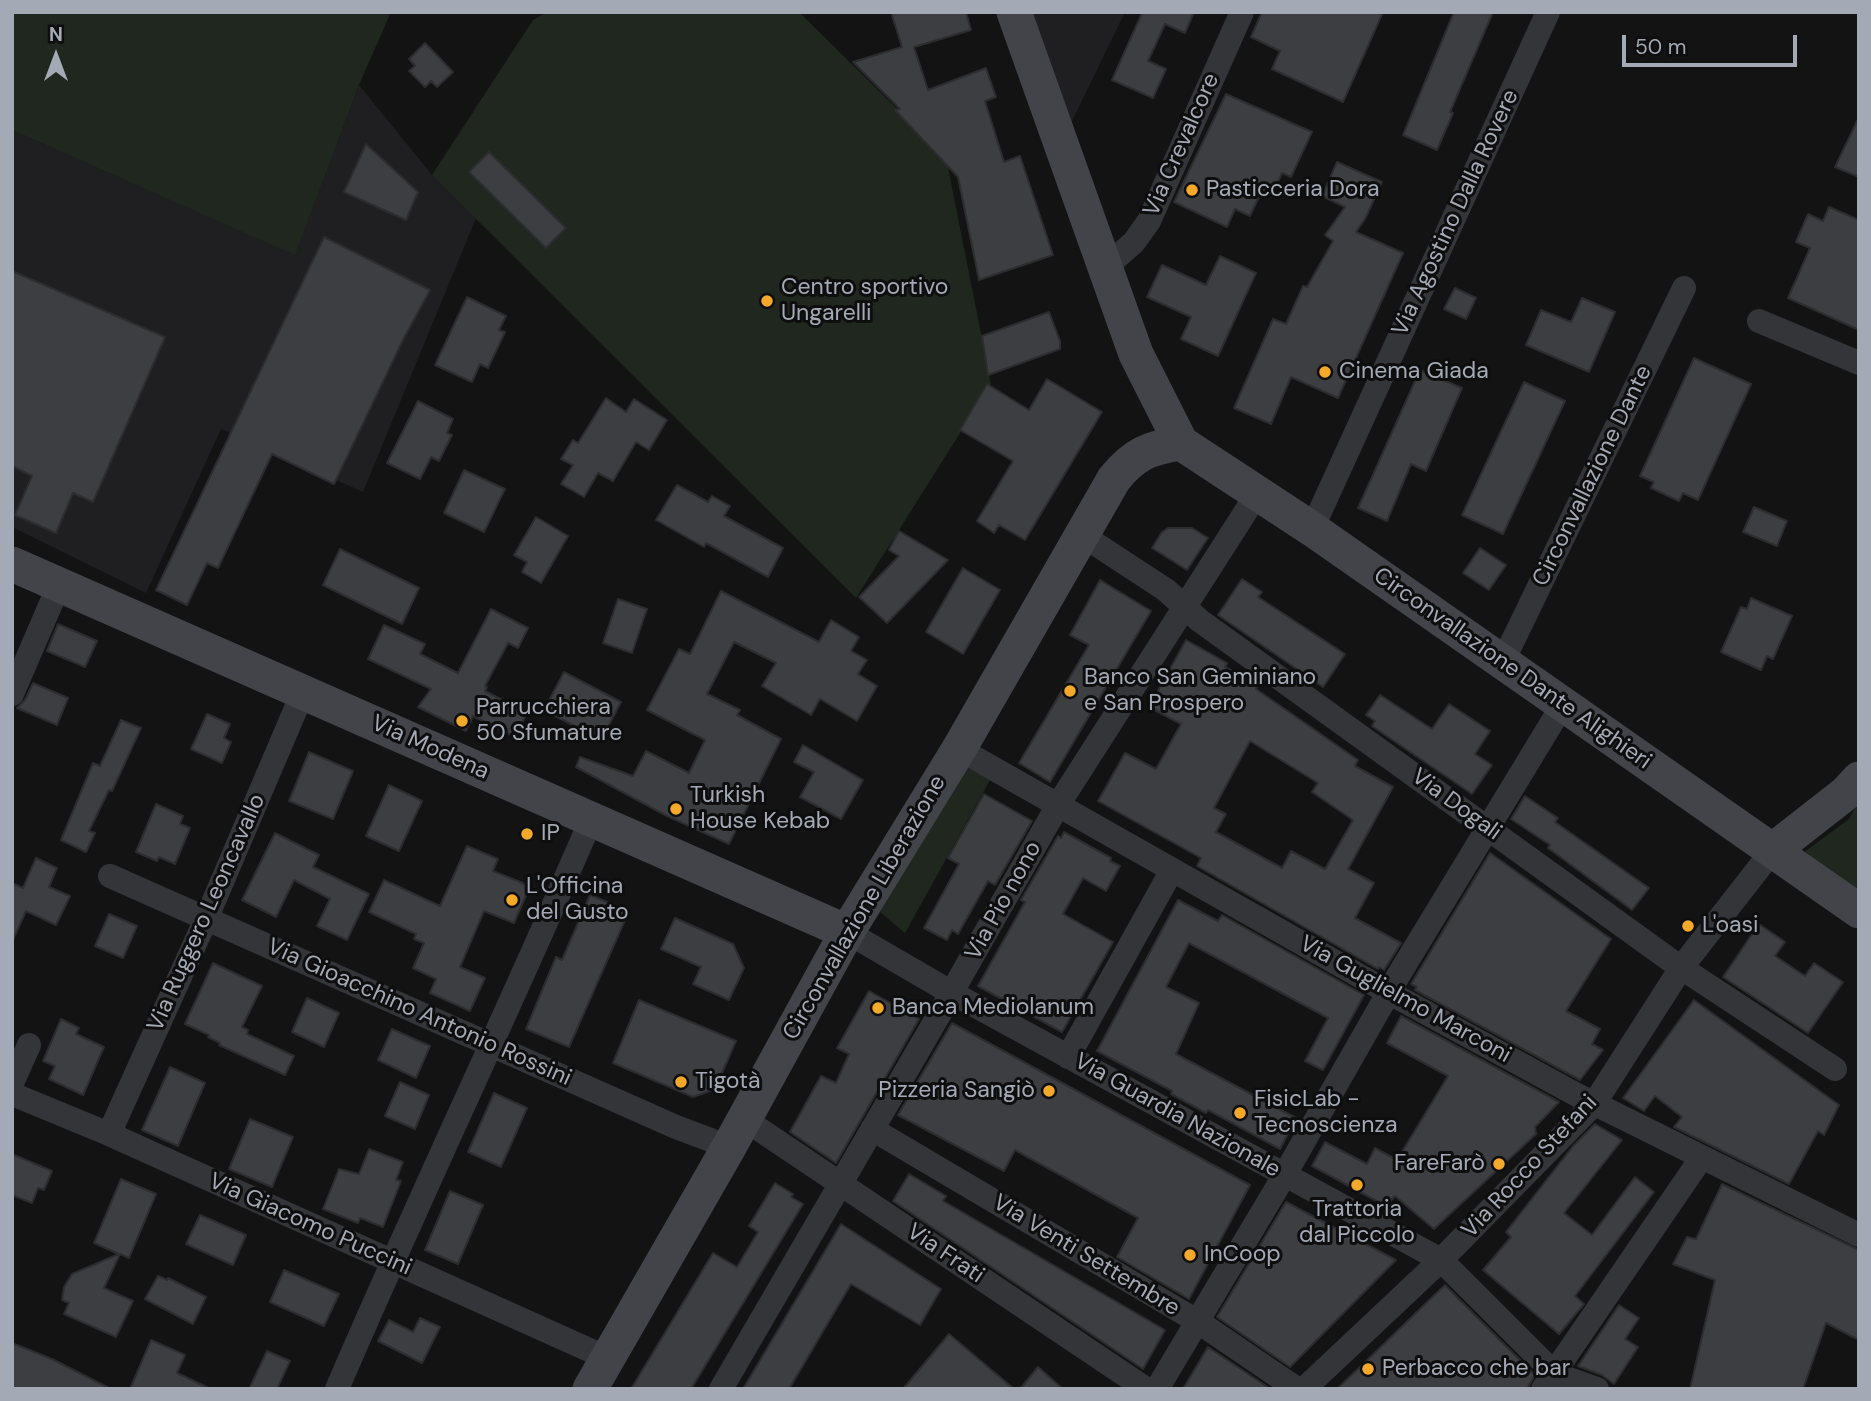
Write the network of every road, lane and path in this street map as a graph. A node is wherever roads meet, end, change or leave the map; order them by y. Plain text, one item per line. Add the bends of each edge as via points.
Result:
1 (1014, 12) edge
2 (1242, 12) edge
3 (1548, 12) edge
4 (1106, 267) junction
5 (1684, 288) dead end
6 (1759, 321) dead end
7 (1859, 363) edge
8 (1170, 445) junction
9 (1257, 494) junction
10 (1312, 529) junction
11 (1082, 535) junction
12 (12, 564) edge
13 (60, 585) junction
14 (1184, 608) junction
15 (1502, 663) junction
16 (303, 692) junction
17 (12, 694) edge
18 (1562, 706) junction
19 (959, 749) junction
20 (1859, 779) edge
21 (1058, 805) junction
22 (591, 820) junction
23 (1487, 828) junction
24 (1773, 850) junction
25 (1172, 870) junction
26 (110, 876) dead end
27 (1856, 907) edge
28 (206, 917) junction
29 (847, 932) junction
30 (1681, 968) junction
31 (1388, 992) junction
32 (952, 993) junction
33 (29, 1045) dead end
34 (492, 1047) junction
35 (1068, 1057) junction
36 (1835, 1069) dead end
37 (12, 1083) edge
38 (12, 1094) edge
39 (1594, 1104) junction
40 (872, 1129) junction
41 (736, 1133) junction
42 (109, 1134) junction
43 (1702, 1157) junction
44 (1284, 1176) junction
45 (841, 1183) junction
46 (1859, 1235) edge
47 (1441, 1260) junction
48 (391, 1263) junction
49 (1197, 1321) junction
50 (607, 1358) junction
51 (1549, 1381) edge
52 (337, 1389) edge
53 (590, 1389) edge
54 (721, 1389) edge
55 (1146, 1389) edge
56 (1157, 1389) edge
57 (1297, 1389) edge
58 (1304, 1389) edge
59 (1597, 1389) edge

1 - 4 main road
2 - 4 street, Via Crevalcore via 1149,222
3 - 10 street, Via Agostino Dalla Rovere
4 - 8 main road
5 - 15 street, Circonvallazione Dante
6 - 7 street
8 - 9 main road, Circonvallazione Dante Alighieri
8 - 11 main road, Circonvallazione Liberazione via 1130,460
9 - 10 main road, Circonvallazione Dante Alighieri
9 - 14 street, Via Pio nono
10 - 15 main road, Circonvallazione Dante Alighieri
11 - 14 street, Via Dogali via 1166,590
11 - 19 main road, Circonvallazione Liberazione
12 - 13 main road, Via Modena
13 - 16 main road, Via Modena
13 - 17 street
14 - 21 street, Via Pio nono
14 - 23 street, Via Dogali
15 - 18 main road, Circonvallazione Dante Alighieri
16 - 22 main road, Via Modena
16 - 28 street, Via Ruggero Leoncavallo
18 - 23 street
18 - 24 main road, Circonvallazione Dante Alighieri
19 - 21 street, Via Guglielmo Marconi
19 - 29 main road, Circonvallazione Liberazione
20 - 24 main road
21 - 25 street, Via Guglielmo Marconi
21 - 32 street, Via Pio nono
22 - 29 main road, Via Modena
22 - 34 street
23 - 30 street, Via Dogali
23 - 31 street
24 - 27 main road, Circonvallazione Dante Alighieri
24 - 30 street, Via Rocco Stefani
25 - 31 street, Via Guglielmo Marconi
25 - 35 street
26 - 28 street, Via Gioacchino Antonio Rossini
28 - 34 street, Via Gioacchino Antonio Rossini
28 - 42 street, Via Ruggero Leoncavallo
29 - 32 street, Via Guardia Nazionale
29 - 41 main road, Circonvallazione Liberazione
30 - 36 street, Via Dogali
30 - 39 street, Via Rocco Stefani
31 - 39 street, Via Guglielmo Marconi
31 - 44 street
32 - 35 street, Via Guardia Nazionale
32 - 40 street, Via Pio nono
33 - 37 street
34 - 41 street, Via Gioacchino Antonio Rossini via 676,1127
34 - 48 street
35 - 44 street, Via Guardia Nazionale
38 - 42 street, Via Giacomo Puccini
39 - 43 street, Via Guglielmo Marconi
39 - 47 street, Via Rocco Stefani
40 - 45 street, Via Pio nono
40 - 49 street, Via Venti Settembre
41 - 45 street, Via Frati
41 - 50 main road, Circonvallazione Liberazione
42 - 48 street, Via Giacomo Puccini
43 - 46 street, Via Guglielmo Marconi
43 - 51 street
44 - 47 street, Via Guardia Nazionale
44 - 49 street
45 - 54 street, Via Pio nono
45 - 55 street, Via Frati
47 - 51 street, Via Guardia Nazionale
47 - 58 street, Via Rocco Stefani
48 - 50 street, Via Giacomo Puccini
48 - 52 street
49 - 56 street
49 - 57 street, Via Venti Settembre
50 - 53 main road, Circonvallazione Liberazione
51 - 59 street

